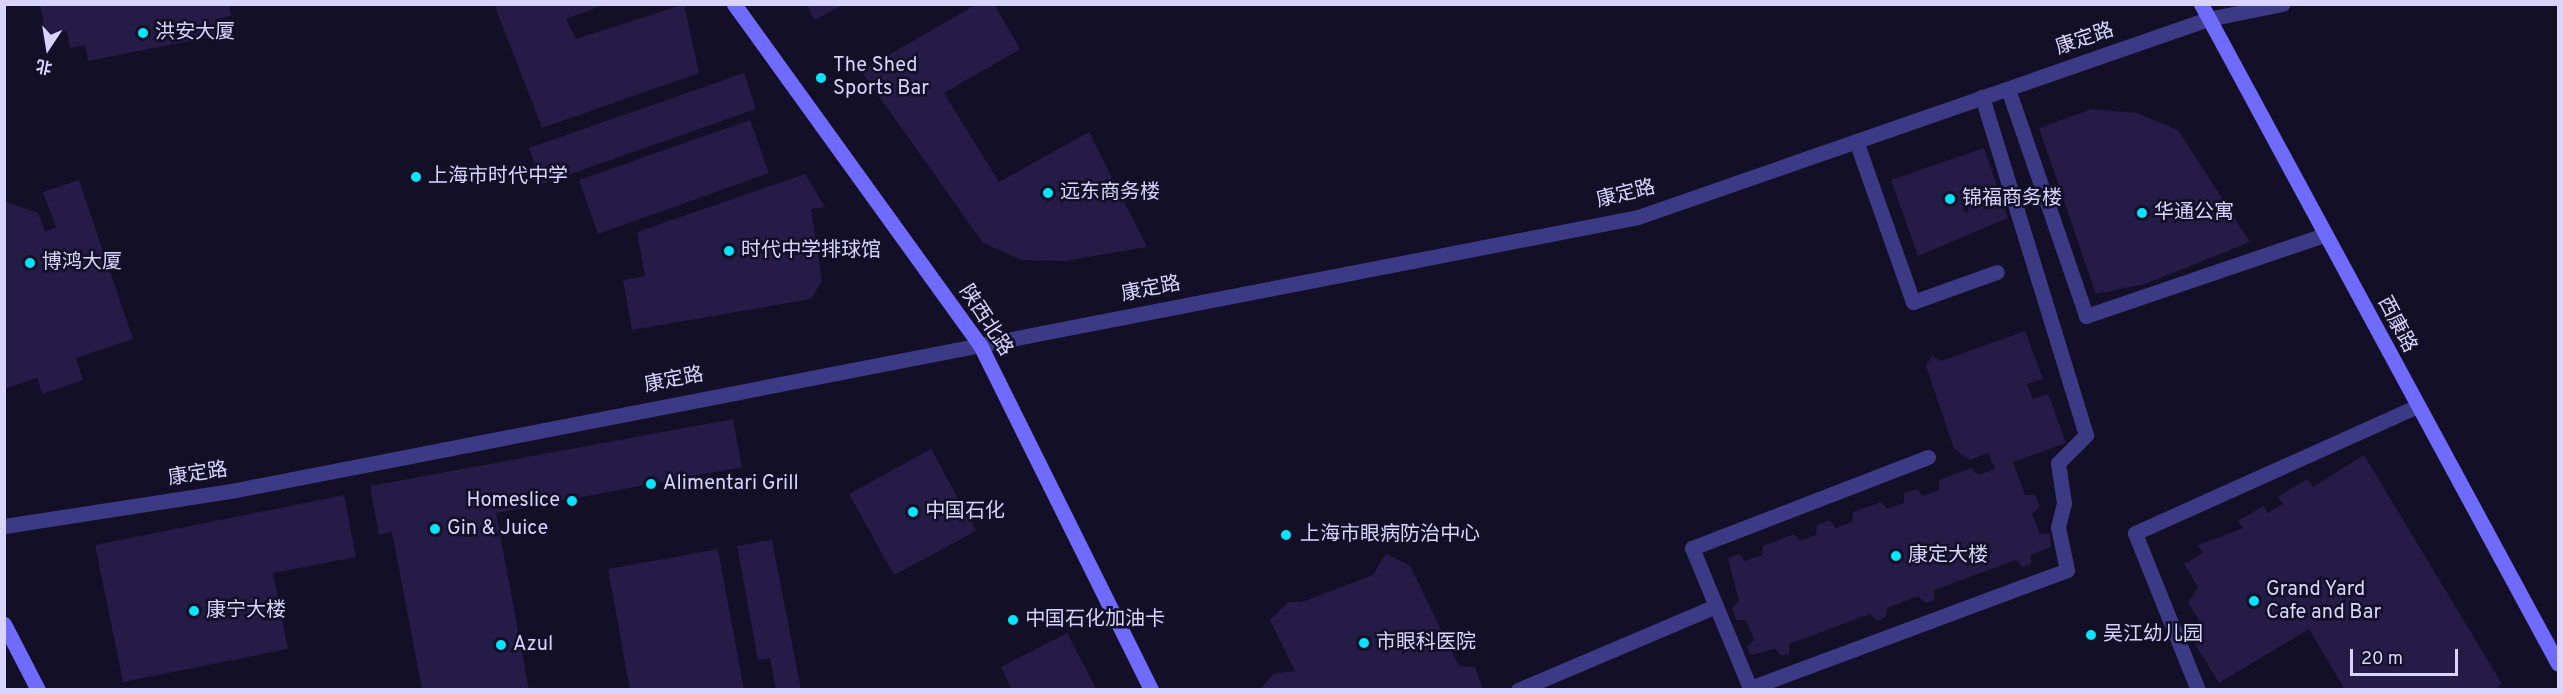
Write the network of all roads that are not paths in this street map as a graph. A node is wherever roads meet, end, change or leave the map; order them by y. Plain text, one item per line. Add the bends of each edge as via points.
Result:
1 (734, 4) edge
2 (2201, 4) edge
3 (2282, 4) edge
4 (2208, 19) junction
5 (2008, 88) junction
6 (1982, 97) junction
7 (1856, 141) junction
8 (2324, 235) junction
9 (1997, 272) dead end
10 (980, 345) junction
11 (2416, 407) junction
12 (1928, 457) dead end
13 (4, 526) edge
14 (1716, 606) junction
15 (4, 624) edge
16 (2559, 664) edge
17 (38, 690) edge
18 (1151, 690) edge
19 (1518, 690) edge
20 (2198, 690) edge

1 - 10 main road, 陕西北路
2 - 4 main road, 西康路
3 - 4 street, 康定路
4 - 5 street, 康定路
4 - 8 main road, 西康路
5 - 6 street, 康定路
5 - 8 street via 2086,316
6 - 7 street, 康定路
6 - 14 street via 2086,435 2058,463 2064,503 2058,526 2067,570 1749,688
7 - 9 street via 1913,302
7 - 10 street, 康定路 via 1638,217
8 - 11 main road, 西康路
10 - 13 street, 康定路 via 231,491
10 - 18 main road, 陕西北路
11 - 16 main road, 西康路
11 - 20 street via 2135,532
12 - 14 street via 1692,548
14 - 19 street
15 - 17 main road

